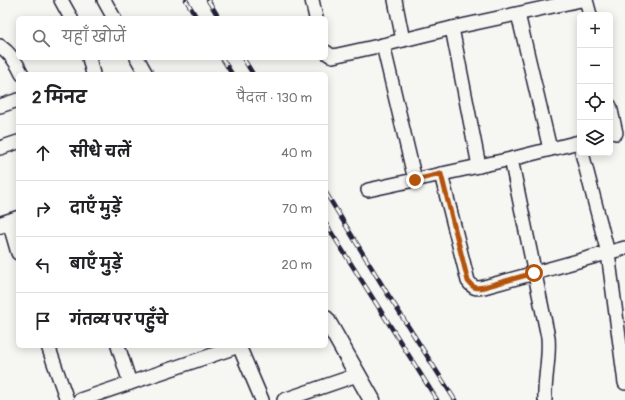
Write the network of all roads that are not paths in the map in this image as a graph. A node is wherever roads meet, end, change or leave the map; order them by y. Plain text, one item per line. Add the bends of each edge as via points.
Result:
1 (61, 0) edge
2 (104, 0) edge
3 (312, 0) edge
4 (395, 0) edge
5 (581, 0) edge
6 (586, 0) edge
7 (589, 12) edge
8 (518, 14) junction
9 (70, 16) edge
10 (113, 16) edge
11 (316, 16) edge
12 (452, 28) junction
13 (403, 40) junction
14 (383, 44) junction
15 (0, 46) edge
16 (328, 54) edge
17 (90, 60) edge
18 (138, 60) edge
19 (21, 72) edge
20 (92, 72) edge
21 (145, 72) edge
22 (16, 101) edge
23 (0, 106) edge
24 (613, 117) edge
25 (617, 132) edge
26 (16, 143) edge
27 (577, 146) edge
28 (0, 148) edge
29 (550, 149) junction
30 (583, 156) edge
31 (511, 159) junction
32 (479, 166) junction
33 (441, 174) junction
34 (415, 180) junction
35 (368, 190) dead end
36 (9, 222) edge
37 (16, 247) edge
38 (625, 248) edge
39 (608, 253) junction
40 (534, 273) junction
41 (328, 323) edge
42 (49, 348) edge
43 (119, 348) edge
44 (233, 348) edge
45 (240, 348) edge
46 (357, 375) junction
47 (130, 383) junction
48 (625, 383) edge
49 (67, 400) edge
50 (80, 400) edge
51 (262, 400) edge
52 (284, 400) edge
53 (372, 400) edge
54 (545, 400) edge

1 - 9 street
2 - 10 street
3 - 11 street
4 - 13 street
5 - 8 street
6 - 7 street
8 - 12 street
8 - 29 street
12 - 13 street
12 - 32 street
13 - 14 street
14 - 16 street via 334,56
14 - 34 street
15 - 19 street via 15,60
17 - 20 street
18 - 21 street
22 - 23 street
24 - 25 street
26 - 28 street
27 - 29 street
29 - 31 street
30 - 39 street
31 - 32 street
31 - 40 street
32 - 33 street
33 - 34 street
33 - 40 street via 471,286 484,287
34 - 35 street
36 - 37 street
38 - 39 street
39 - 40 street
39 - 48 street
40 - 54 street via 549,346
41 - 46 street
42 - 49 street
43 - 47 street
44 - 47 street
45 - 51 street
46 - 52 street
46 - 53 street
47 - 50 street

